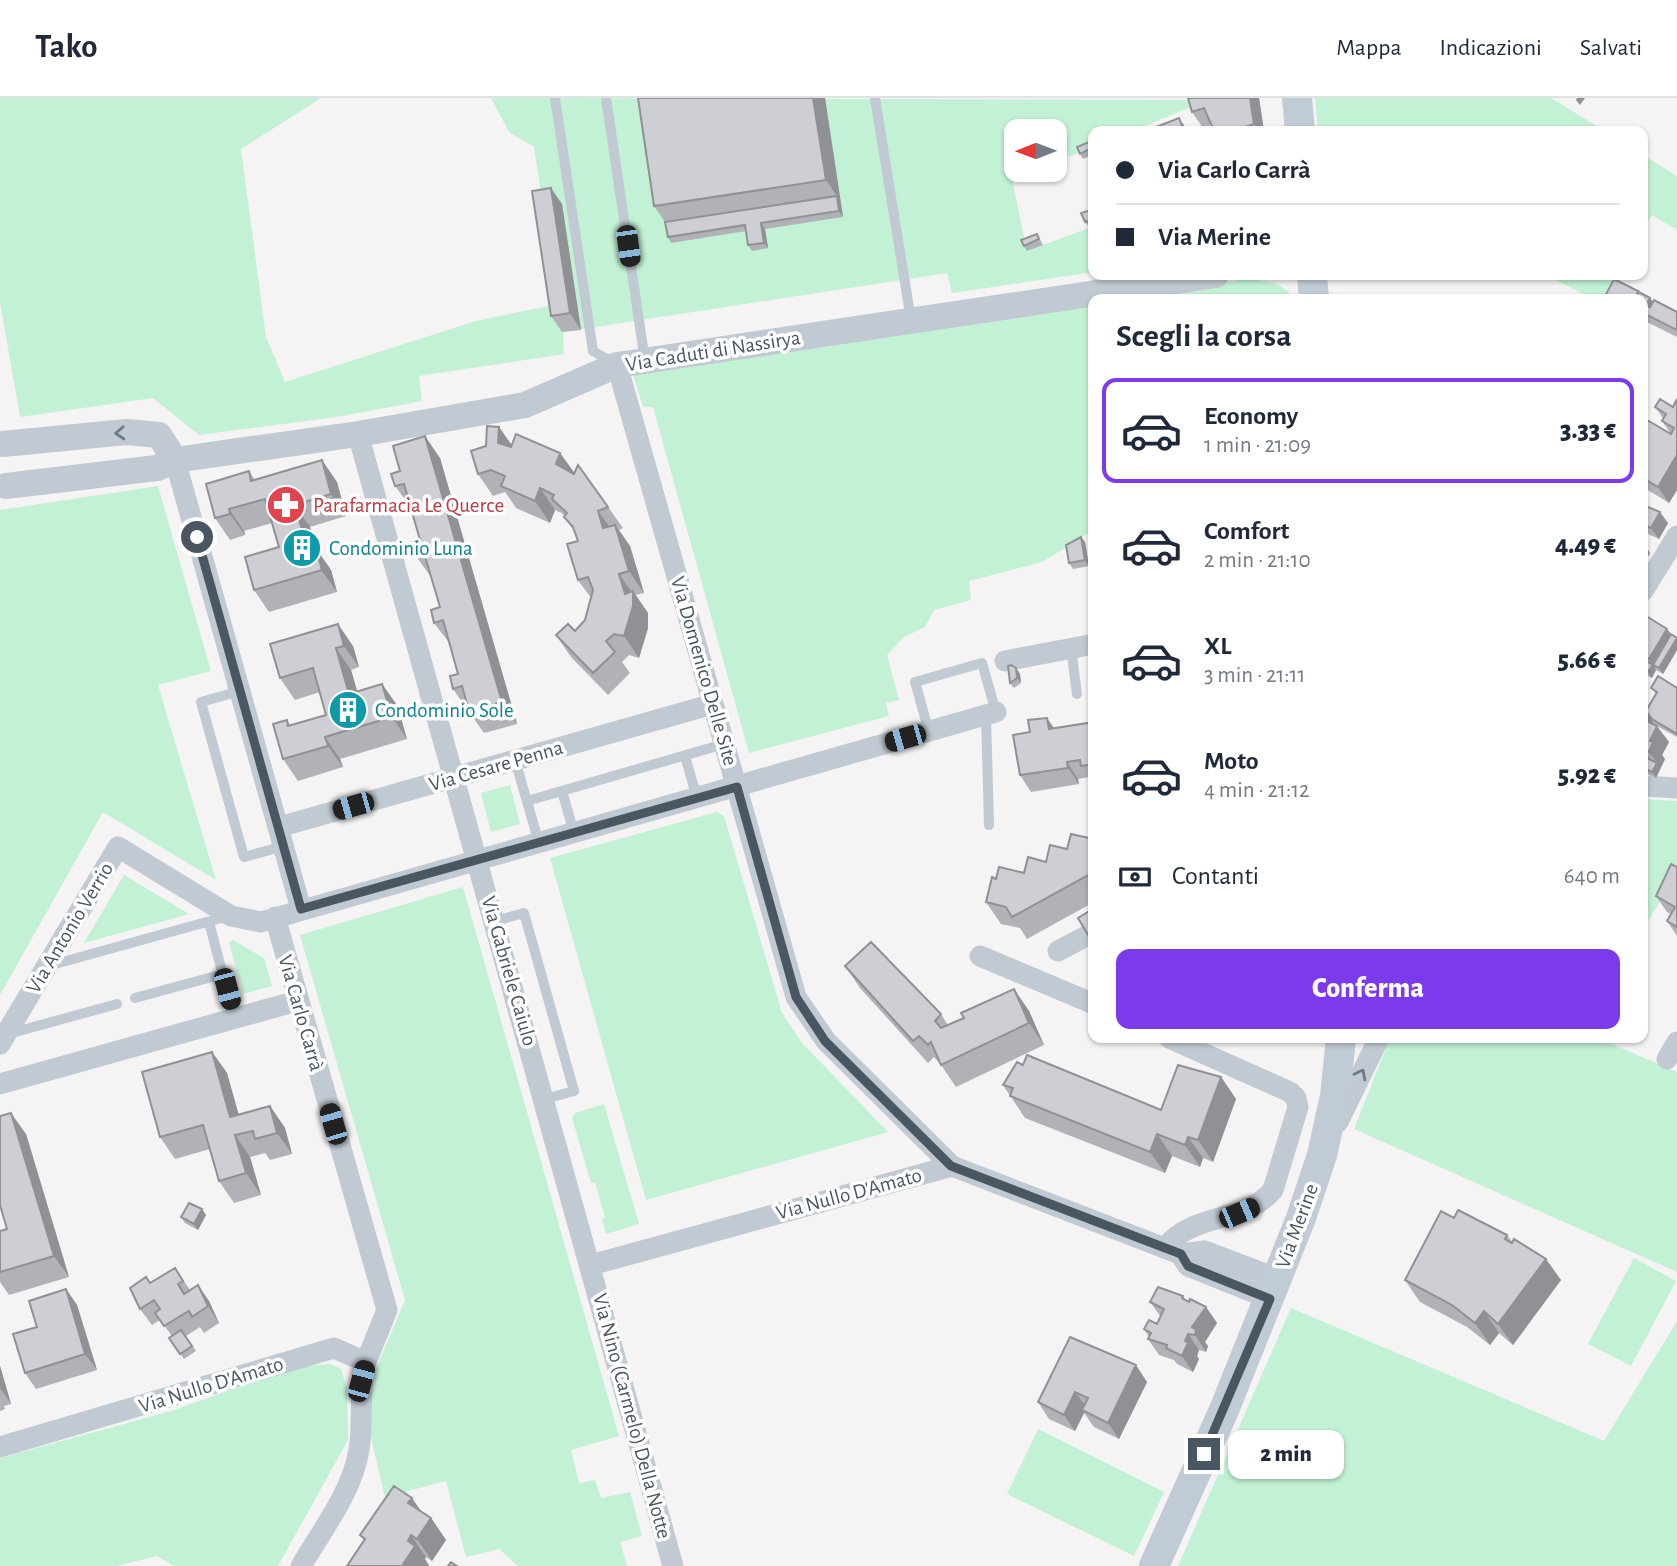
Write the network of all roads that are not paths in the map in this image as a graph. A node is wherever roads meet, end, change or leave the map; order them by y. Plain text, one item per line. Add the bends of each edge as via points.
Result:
1 (555, 98) edge
2 (606, 98) edge
3 (875, 98) edge
4 (1297, 98) edge
5 (1300, 126) edge
6 (1182, 280) edge
7 (911, 320) junction
8 (645, 360) junction
9 (617, 365) junction
10 (358, 434) junction
11 (2, 443) edge
12 (175, 460) junction
13 (3, 489) edge
14 (1677, 536) edge
15 (1648, 583) edge
16 (1088, 644) edge
17 (1071, 648) junction
18 (1005, 661) dead end
19 (240, 691) junction
20 (1077, 694) dead end
21 (713, 704) junction
22 (991, 714) junction
23 (929, 732) junction
24 (724, 744) junction
25 (685, 756) junction
26 (515, 760) junction
27 (454, 778) junction
28 (1648, 786) edge
29 (737, 787) junction
30 (1677, 788) edge
31 (562, 791) junction
32 (697, 798) junction
33 (527, 801) junction
34 (989, 825) dead end
35 (574, 833) junction
36 (281, 836) junction
37 (539, 843) junction
38 (477, 860) junction
39 (301, 909) junction
40 (231, 916) junction
41 (275, 918) junction
42 (209, 922) junction
43 (495, 922) junction
44 (1088, 935) edge
45 (1058, 951) dead end
46 (980, 956) dead end
47 (47, 966) junction
48 (223, 974) junction
49 (135, 998) dead end
50 (297, 1001) junction
51 (1088, 1001) edge
52 (117, 1004) dead end
53 (234, 1018) junction
54 (3, 1039) edge
55 (1180, 1043) edge
56 (1340, 1043) edge
57 (1377, 1043) edge
58 (0, 1084) edge
59 (545, 1099) junction
60 (1322, 1155) junction
61 (951, 1166) junction
62 (1239, 1213) junction
63 (1173, 1251) junction
64 (1205, 1251) junction
65 (592, 1265) junction
66 (1274, 1289) junction
67 (366, 1362) junction
68 (0, 1447) edge
69 (301, 1566) edge
70 (673, 1566) edge
71 (1154, 1566) edge

1 - 9 lane via 593,351
2 - 8 lane
3 - 7 lane
4 - 5 main road
6 - 7 street, Via Caduti di Nassirya
7 - 8 street, Via Caduti di Nassirya
8 - 9 street, Via Caduti di Nassirya
9 - 10 street, Via Caduti di Nassirya via 525,405
9 - 21 street, Via Domenico Delle Site
10 - 12 street, Via Caduti di Nassirya
10 - 27 street, Via Gabriele Caiulo
12 -> 11 street, Via Caduti di Nassirya via 159,435 126,432
11 - 13 street, Via Caduti di Nassirya via 10,457
12 - 13 street, Via Caduti di Nassirya via 157,468
12 - 19 street
14 - 15 street
16 - 17 street
17 - 18 street
17 - 20 lane
19 - 36 street
19 - 36 lane via 201,702 244,857
21 - 24 street, Via Domenico Delle Site
21 - 26 street, Via Cesare Penna
22 - 23 street
22 - 23 lane via 982,663 915,682
22 - 34 lane
23 - 29 street
24 - 25 lane
24 - 29 street, Via Domenico Delle Site
25 - 31 lane
25 - 32 lane
26 - 27 street, Via Cesare Penna
26 - 33 lane
27 - 36 street, Via Cesare Penna
27 - 38 street, Via Gabriele Caiulo
28 - 30 street
29 - 32 street
29 - 61 street, Via Domenico Delle Site via 796,997 825,1041
31 - 33 lane
31 - 35 lane
32 - 35 street
33 - 37 lane
35 - 37 street
36 - 39 street
37 - 38 street
38 - 39 street
38 - 43 street, Via Gabriele Caiulo
39 - 41 street
40 - 41 street via 261,922
40 - 42 lane
40 - 47 street, Via Antonio Verrio via 118,847
41 - 50 street, Via Carlo Carrà
42 - 47 lane
42 - 48 lane
43 - 59 street, Via Gabriele Caiulo
43 - 59 lane via 524,913 574,1091
44 - 45 street
46 - 51 street
47 - 54 street, Via Antonio Verrio
48 - 49 lane
48 - 53 lane
50 - 53 street
50 - 67 street, Via Carlo Carrà via 387,1310
52 - 54 lane
53 - 58 street
55 - 62 street via 1296,1098 1297,1118 1273,1190 1256,1206
56 - 60 main road, Via Merine via 1335,1097
60 -> 57 street
59 - 65 street, Via Gabriele Caiulo
60 - 66 main road, Via Merine via 1307,1220
61 - 63 street, Via Nullo D'Amato
61 - 65 street, Via Nullo D'Amato
62 - 63 street via 1184,1229
62 - 64 street via 1218,1228
63 - 64 street, Via Nullo D'Amato
63 - 66 street, Via Nullo D'Amato via 1188,1266
64 - 66 street, Via Nullo D'Amato
65 - 70 street, Via Nino (Carmelo) Della Notte
66 - 71 main road, Via Merine
67 - 68 street, Via Nullo D'Amato via 334,1348
67 - 69 street via 359,1451 342,1497

